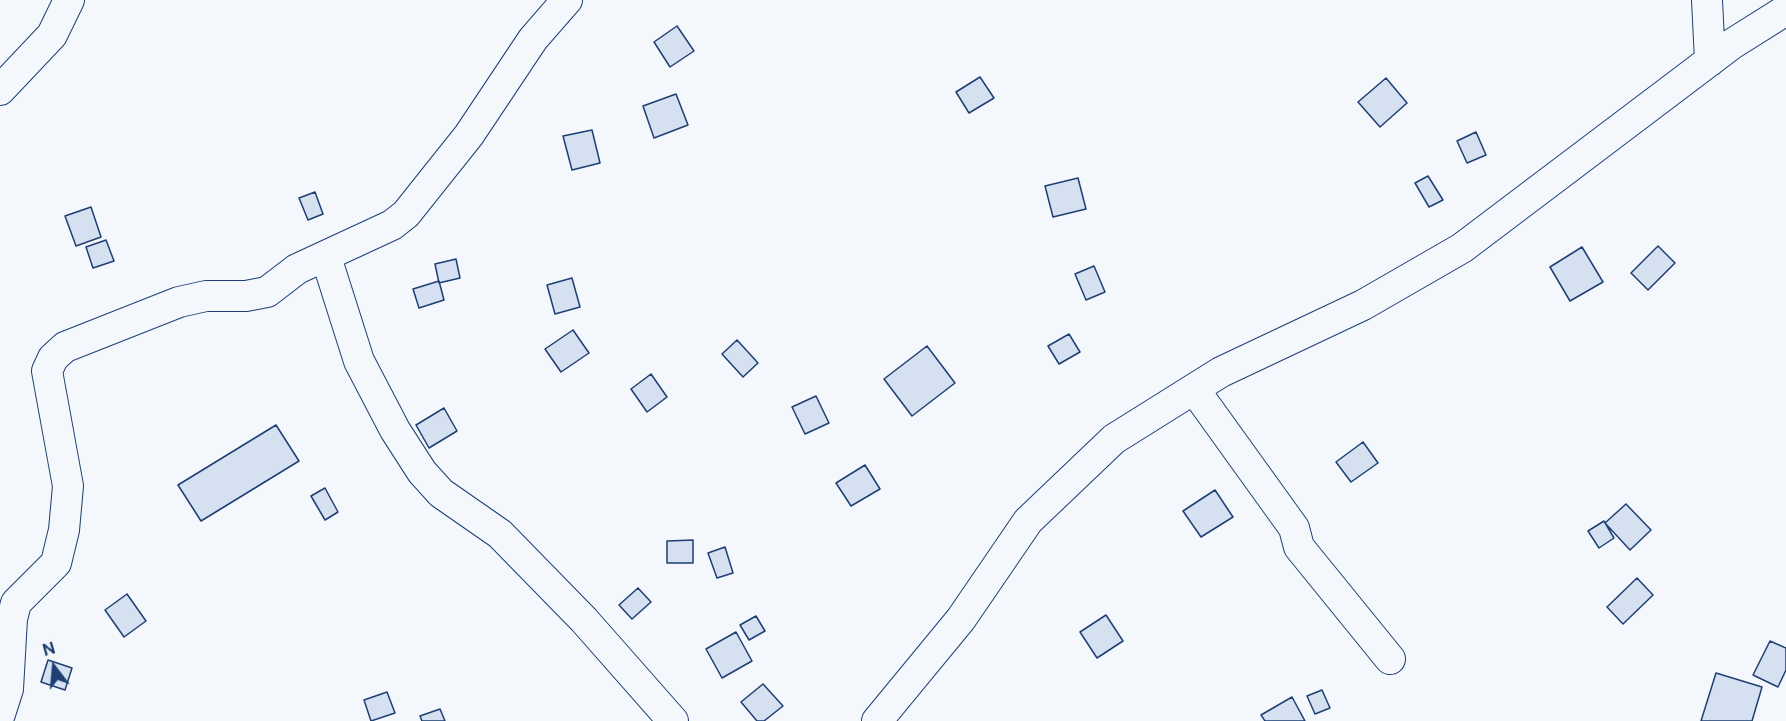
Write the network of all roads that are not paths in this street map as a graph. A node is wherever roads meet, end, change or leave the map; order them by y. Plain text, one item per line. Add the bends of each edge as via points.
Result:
1 (69, 0) edge
2 (567, 0) edge
3 (1707, 0) edge
4 (1786, 10) edge
5 (1710, 61) junction
6 (0, 90) edge
7 (326, 257) junction
8 (1194, 389) junction
9 (1390, 659) dead end
10 (0, 714) edge
11 (673, 721) edge
12 (877, 721) edge

1 - 6 street via 52,35
2 - 7 street via 533,39 470,135 406,214 392,225
3 - 5 street
4 - 5 street
5 - 8 street via 1462,248 1363,304 1221,372
7 - 10 street via 297,269 267,292 179,302 74,343 53,358 46,371 68,486 64,530 56,563 16,603 8,689
7 - 11 street via 360,361 395,430 422,472 441,494 500,534 584,620
8 - 9 street via 1294,528 1299,547
8 - 12 street via 1114,439 1028,521 961,619

